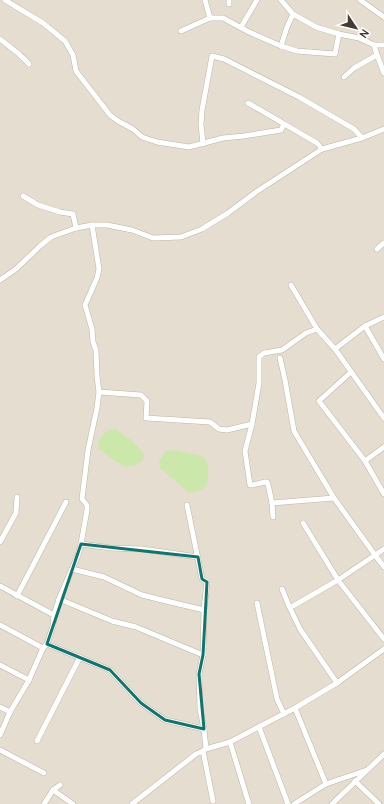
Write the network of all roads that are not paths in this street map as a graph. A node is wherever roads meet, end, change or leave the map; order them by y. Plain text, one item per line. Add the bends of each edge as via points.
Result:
1 (5, 0) edge
2 (205, 0) edge
3 (257, 0) edge
4 (281, 0) edge
5 (360, 0) edge
6 (293, 14) junction
7 (384, 17) edge
8 (210, 18) junction
9 (241, 27) junction
10 (181, 31) dead end
11 (339, 34) junction
12 (0, 39) edge
13 (374, 45) junction
14 (384, 45) edge
15 (281, 46) junction
16 (377, 55) junction
17 (30, 64) dead end
18 (384, 73) edge
19 (344, 77) dead end
20 (248, 103) dead end
21 (284, 124) junction
22 (384, 129) edge
23 (362, 138) junction
24 (202, 144) junction
25 (322, 149) junction
26 (23, 196) dead end
27 (92, 225) junction
28 (76, 228) junction
29 (384, 243) edge
30 (376, 249) dead end
31 (0, 280) edge
32 (291, 285) dead end
33 (384, 317) edge
34 (365, 326) junction
35 (317, 329) junction
36 (336, 349) junction
37 (280, 358) dead end
38 (384, 359) edge
39 (351, 372) junction
40 (99, 392) junction
41 (383, 416) edge
42 (252, 424) junction
43 (384, 447) edge
44 (364, 461) junction
45 (384, 494) edge
46 (17, 497) dead end
47 (334, 498) junction
48 (66, 502) dead end
49 (272, 503) junction
50 (187, 505) dead end
51 (273, 517) dead end
52 (302, 523) dead end
53 (0, 542) edge
54 (81, 544) junction
55 (384, 549) edge
56 (375, 555) junction
57 (198, 557) junction
58 (384, 566) edge
59 (72, 569) junction
60 (338, 580) junction
61 (0, 586) edge
62 (282, 589) dead end
63 (17, 596) junction
64 (60, 600) junction
65 (258, 603) dead end
66 (293, 606) dead end
67 (204, 610) junction
68 (54, 615) junction
69 (0, 625) edge
70 (384, 639) edge
71 (45, 646) junction
72 (384, 649) edge
73 (203, 656) junction
74 (80, 657) junction
75 (0, 665) edge
76 (29, 680) junction
77 (337, 682) junction
78 (0, 706) edge
79 (295, 708) junction
80 (10, 712) junction
81 (284, 714) junction
82 (259, 727) junction
83 (204, 729) junction
84 (0, 735) edge
85 (37, 741) dead end
86 (230, 742) junction
87 (0, 750) edge
88 (204, 750) junction
89 (384, 754) edge
90 (367, 770) junction
91 (44, 773) dead end
92 (355, 781) junction
93 (326, 784) junction
94 (60, 785) dead end
95 (53, 790) junction
96 (213, 801) dead end
97 (44, 804) edge
98 (74, 804) edge
99 (132, 804) edge
100 (249, 804) edge
101 (288, 804) edge
102 (294, 804) edge
103 (332, 804) edge
104 (379, 804) edge

1 - 24 street via 43,23 65,41 73,56 76,72 110,115 118,121 133,129 142,138 189,148
2 - 8 street
3 - 9 street
4 - 6 street
5 - 7 street
6 - 11 street via 316,27
6 - 15 street
8 - 9 street via 223,18
8 - 10 street
9 - 15 street
11 - 13 street via 359,38
11 - 15 street via 335,54
12 - 17 street
13 - 14 street
13 - 16 street
16 - 18 street
16 - 19 street
20 - 21 street
21 - 24 street via 281,130 223,138
21 - 25 street via 317,143
22 - 23 street
23 - 24 street via 354,129 299,97 224,59 212,56 202,110
23 - 25 street
25 - 27 street via 228,213 202,229 181,237 153,238 132,230
26 - 28 street via 38,206 73,214
27 - 28 street
27 - 40 street via 99,269 85,306 96,350
28 - 31 street via 51,237 16,270
29 - 30 street
32 - 35 street
33 - 34 street
34 - 36 street
34 - 38 street
35 - 36 street
35 - 42 street via 306,333 282,350 264,353 258,357 259,383
36 - 39 street
37 - 47 street via 294,431
39 - 41 street
39 - 44 street via 319,401
40 - 42 street via 141,395 147,401 146,418 210,422 219,429 227,430
40 - 54 street via 82,499 87,505 87,510
42 - 49 street via 246,451 250,485 267,482
43 - 44 street
44 - 45 street
46 - 53 street via 16,512
47 - 49 street
47 - 56 street
48 - 63 street
49 - 51 street
50 - 57 street
52 - 60 street
54 - 57 street
54 - 59 street
55 - 56 street
56 - 58 street
56 - 60 street
57 - 67 street via 202,579 207,582
59 - 64 street
59 - 67 street via 104,577 142,595
60 - 66 street
60 - 70 street
61 - 63 street
62 - 77 street via 300,629
63 - 68 street
64 - 68 street
64 - 73 street via 112,621 136,627
65 - 81 street via 277,699
67 - 73 street
68 - 71 street via 53,626
69 - 71 street
71 - 74 street
71 - 76 street
72 - 77 street
73 - 83 street via 199,674 200,709
74 - 83 street via 110,670 141,703 165,720
74 - 85 street
75 - 76 street
76 - 80 street
77 - 79 street
78 - 80 street
79 - 81 street
79 - 93 street
80 - 84 street
81 - 82 street
82 - 86 street
82 - 101 street
83 - 88 street
86 - 88 street
86 - 100 street
87 - 91 street
88 - 96 street
88 - 99 street
89 - 90 street
90 - 92 street
90 - 93 street
92 - 103 street
92 - 104 street
93 - 102 street
94 - 95 street
95 - 97 street
95 - 98 street

